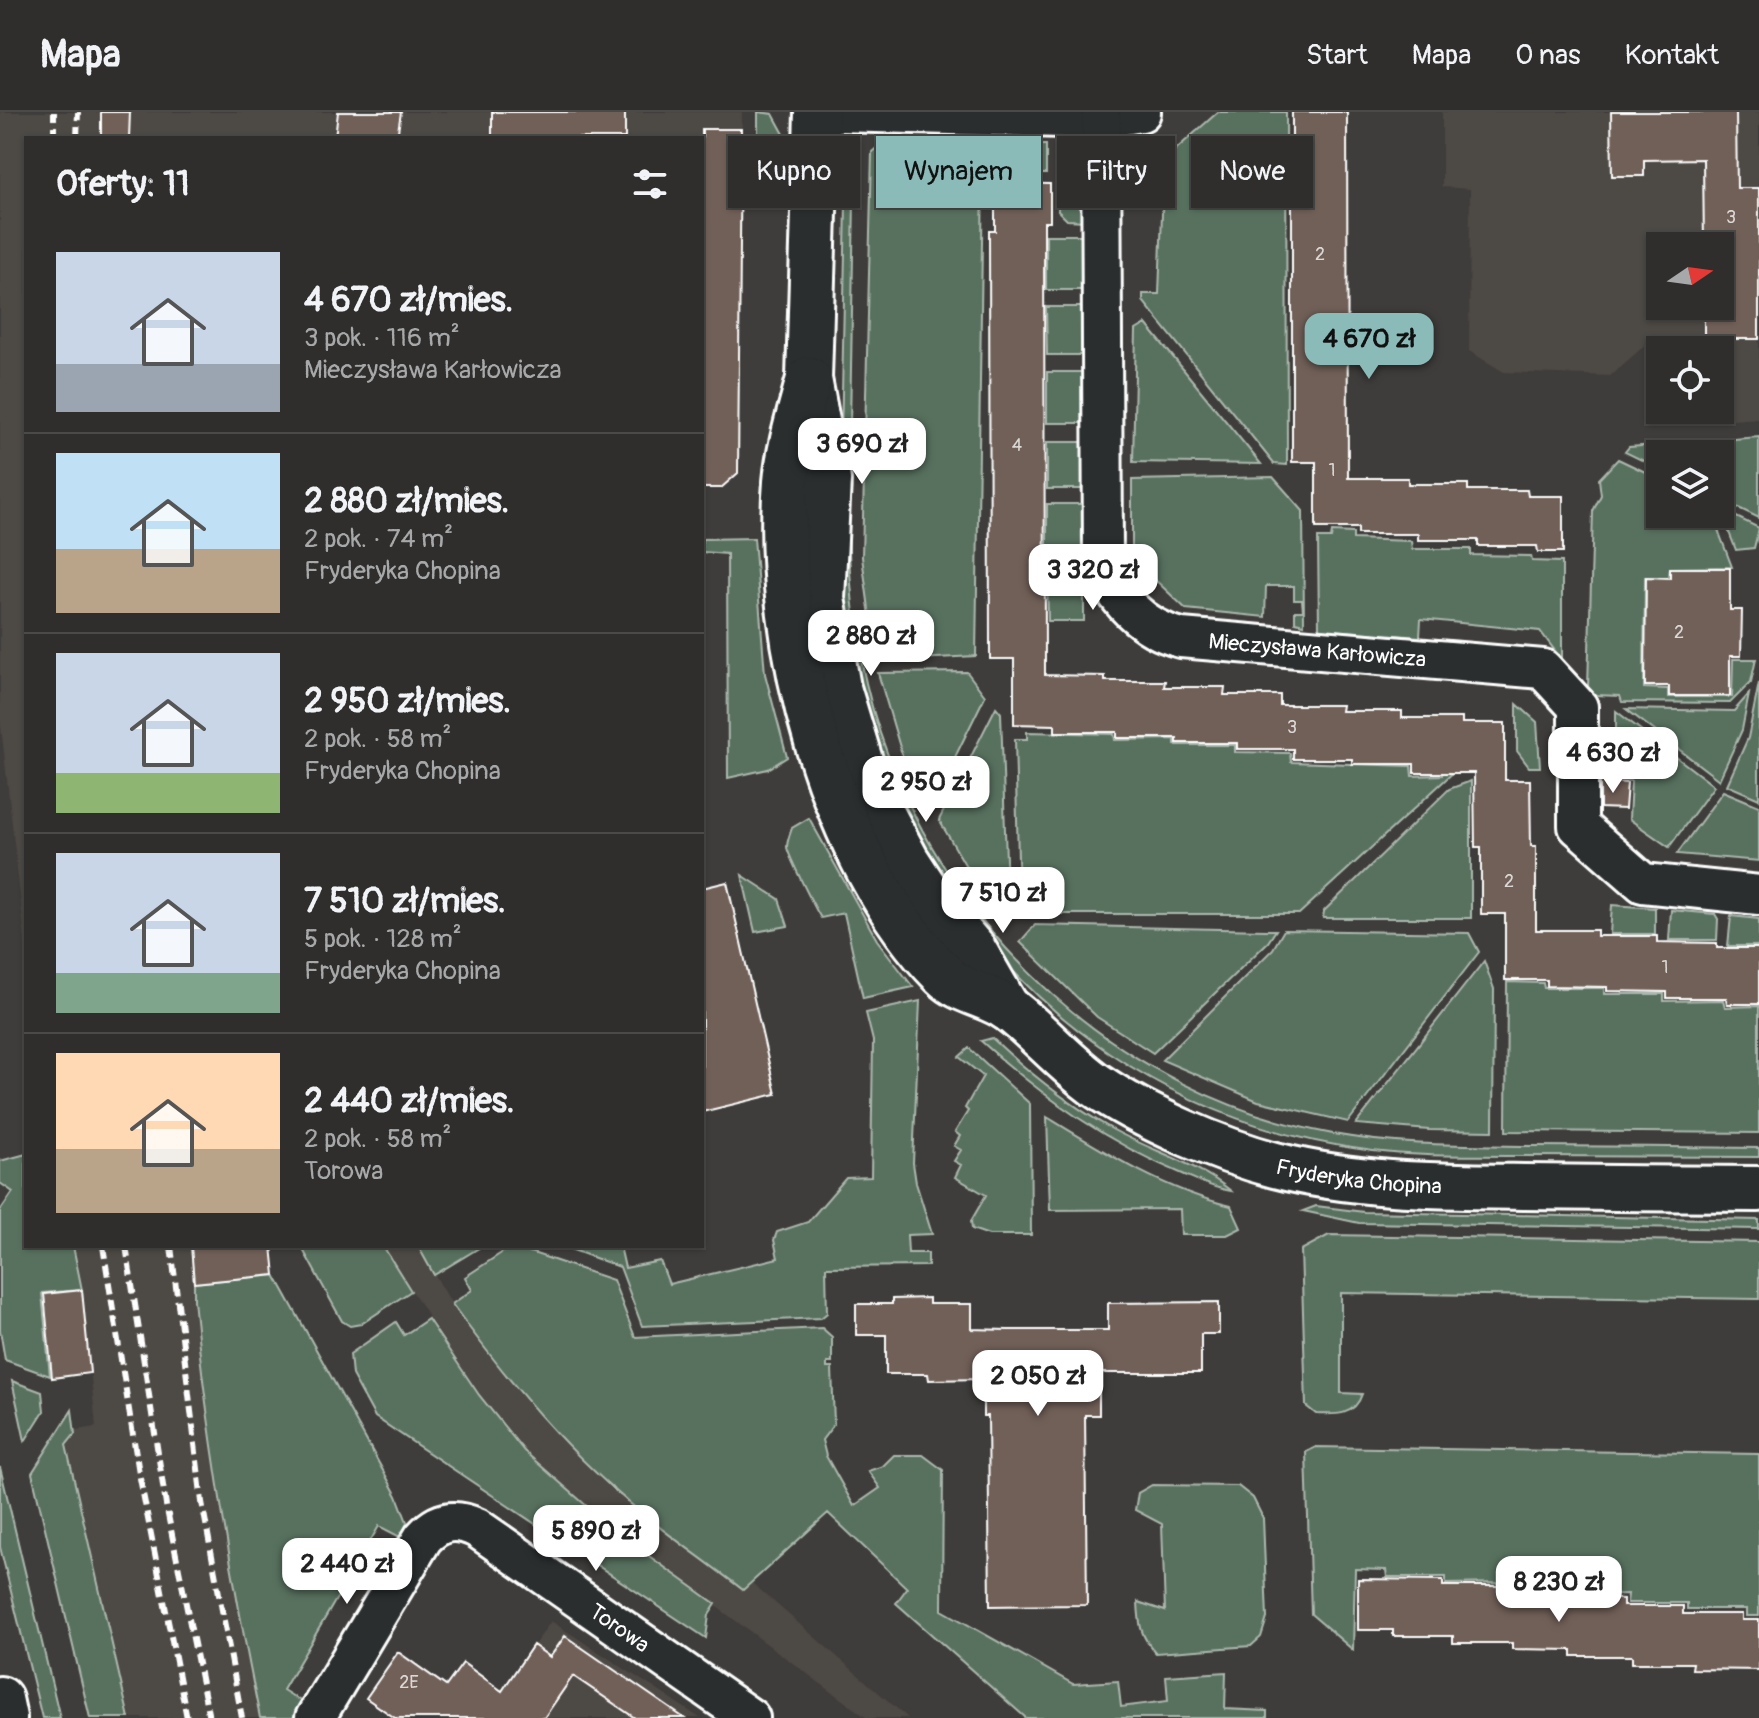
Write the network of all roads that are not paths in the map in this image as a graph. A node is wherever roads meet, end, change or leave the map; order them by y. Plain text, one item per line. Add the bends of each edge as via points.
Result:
1 (817, 112) edge
2 (837, 112) edge
3 (1141, 112) edge
4 (1101, 119) junction
5 (1759, 895) edge
6 (1759, 1189) edge
7 (0, 1699) edge
8 (4, 1718) edge
9 (315, 1718) edge
10 (750, 1718) edge

1 - 6 street, Fryderyka Chopina via 809,379 787,476 787,600 798,667 831,782 871,875 946,977 1007,1008 1096,1085 1157,1118 1274,1165 1329,1176 1445,1186
2 - 4 street
3 - 4 street
4 - 5 street, Mieczysława Karłowicza via 1103,561 1106,576 1128,609 1164,634 1181,638 1543,669 1578,707 1578,826 1643,883
7 - 8 street
9 - 10 street, Torowa via 423,1538 450,1521 477,1528

